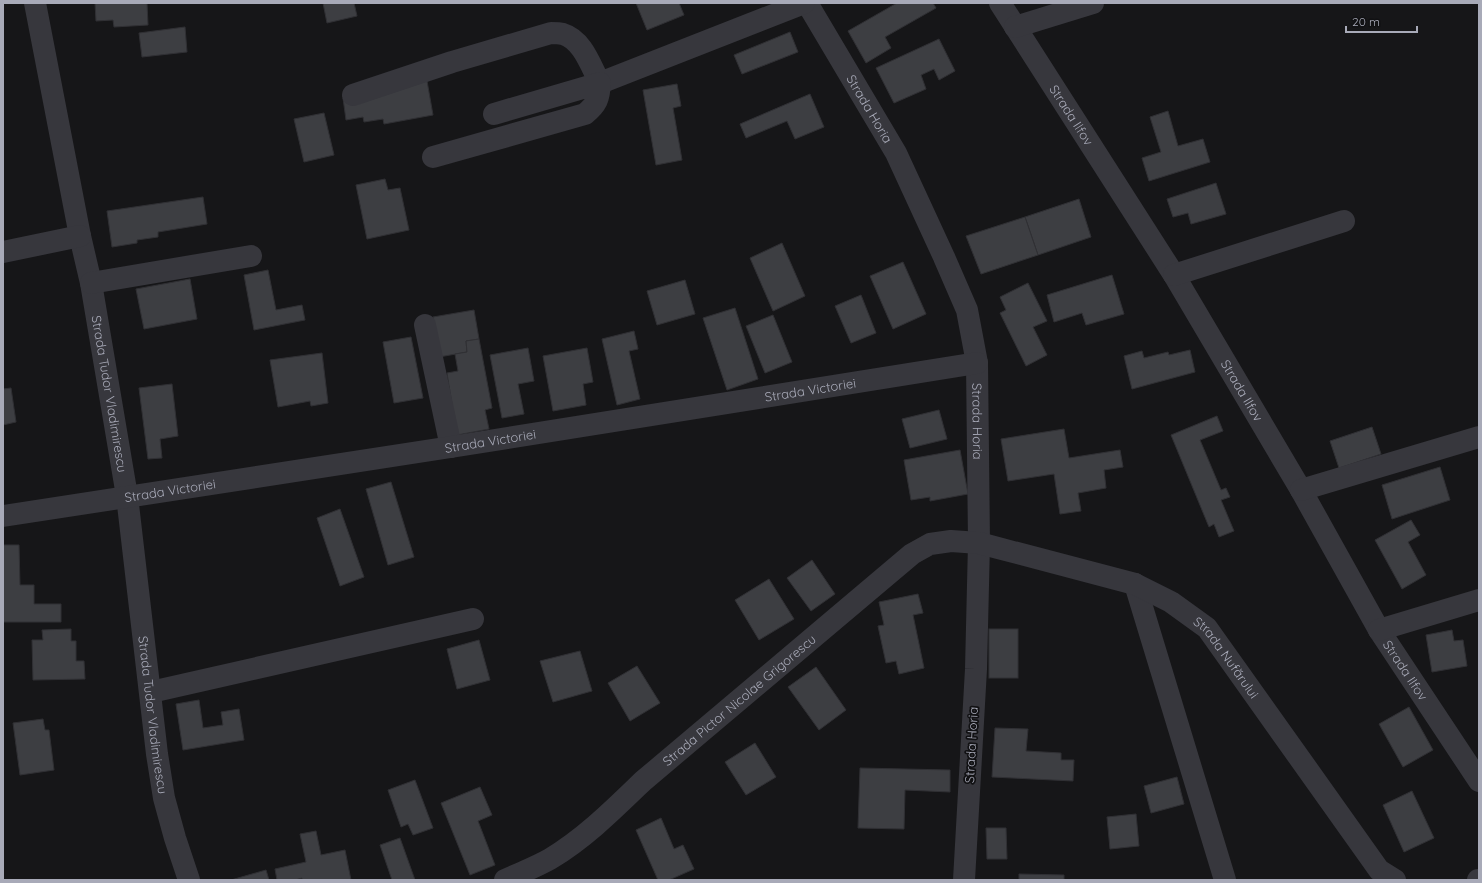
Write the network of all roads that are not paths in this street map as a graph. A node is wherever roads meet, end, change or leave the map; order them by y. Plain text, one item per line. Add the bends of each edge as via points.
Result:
1 (35, 3) edge
2 (804, 3) edge
3 (807, 3) edge
4 (1000, 3) edge
5 (1093, 3) edge
6 (1015, 27) junction
7 (600, 83) junction
8 (353, 94) dead end
9 (494, 114) dead end
10 (434, 157) dead end
11 (1344, 221) dead end
12 (80, 236) junction
13 (3, 252) edge
14 (251, 256) dead end
15 (1174, 275) junction
16 (90, 283) junction
17 (425, 325) dead end
18 (977, 363) junction
19 (1479, 437) edge
20 (451, 447) junction
21 (1302, 490) junction
22 (127, 496) junction
23 (3, 516) edge
24 (979, 543) junction
25 (1135, 584) junction
26 (1479, 600) edge
27 (472, 619) dead end
28 (1379, 630) junction
29 (151, 692) junction
30 (1479, 781) edge
31 (189, 880) edge
32 (505, 880) edge
33 (964, 880) edge
34 (1225, 880) edge
35 (1394, 880) edge

1 - 12 street, Strada Tudor Vladimirescu
2 - 7 street
3 - 18 street, Strada Horia via 896,153 967,310
4 - 6 street, Strada Ilfov
5 - 6 street
6 - 15 street, Strada Ilfov
7 - 8 street via 580,46 563,34 551,33
7 - 9 street
7 - 10 street via 599,96 594,106 585,114
11 - 15 street
12 - 13 street
12 - 16 street, Strada Tudor Vladimirescu
14 - 16 street
15 - 21 street, Strada Ilfov
16 - 22 street, Strada Tudor Vladimirescu
17 - 20 street
18 - 20 street, Strada Victoriei
18 - 24 street, Strada Horia
19 - 21 street
20 - 22 street, Strada Victoriei
21 - 28 street, Strada Ilfov
22 - 23 street, Strada Victoriei
22 - 29 street, Strada Tudor Vladimirescu
24 - 25 street, Strada Nufărului
24 - 32 street, Strada Pictor Nicolae Grigorescu via 951,541 930,544 912,554 643,781 598,824 550,859
24 - 33 street, Strada Horia via 976,669
25 - 34 street
25 - 35 street, Strada Nufărului via 1171,602 1206,628 1379,870
26 - 28 street
27 - 29 street
28 - 30 street, Strada Ilfov
29 - 31 street, Strada Tudor Vladimirescu via 164,798

